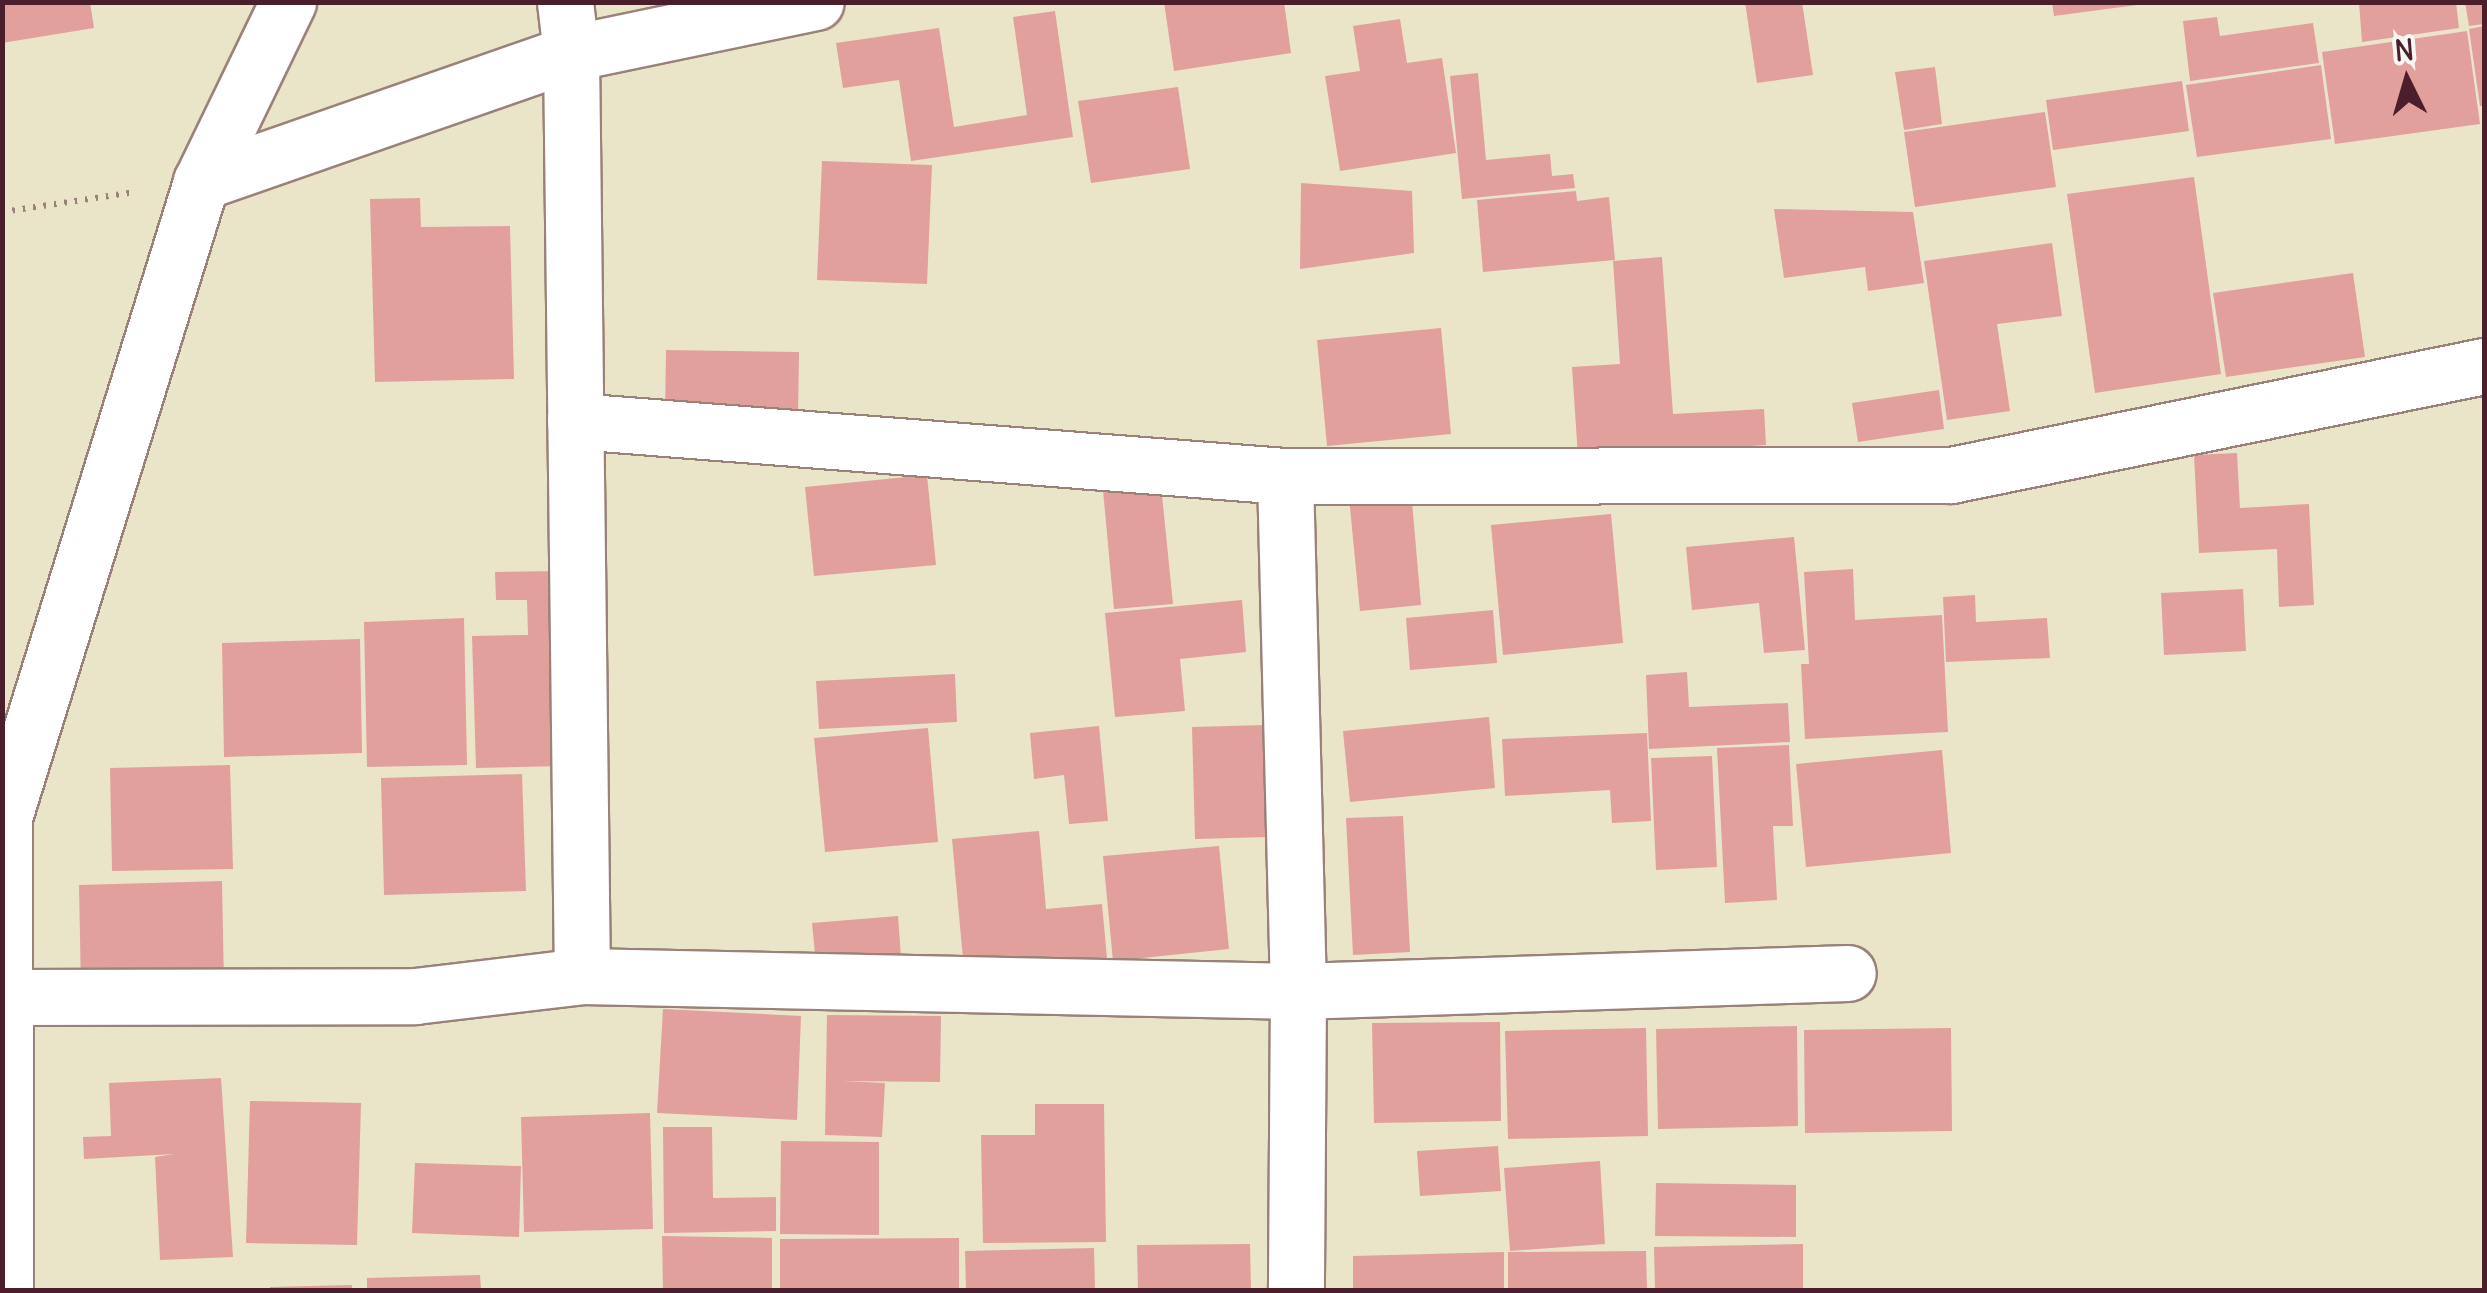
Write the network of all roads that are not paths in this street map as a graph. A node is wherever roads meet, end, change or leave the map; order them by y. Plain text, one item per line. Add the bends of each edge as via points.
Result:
1 (288, 2) edge
2 (816, 2) edge
3 (568, 28) edge
4 (201, 182) junction
5 (2484, 366) edge
6 (575, 421) junction
7 (1285, 476) junction
8 (3, 817) edge
9 (1848, 973) dead end
10 (582, 976) junction
11 (1298, 991) junction
12 (4, 997) edge
13 (5, 1290) edge
14 (1296, 1290) edge

1 - 4 street
2 - 3 street
3 - 4 street
3 - 6 street
4 - 8 street
5 - 7 street via 1952,475
6 - 7 street
6 - 10 street
7 - 11 street
8 - 12 street
9 - 11 street
10 - 11 street
10 - 12 street via 415,996
11 - 14 street
12 - 13 street

